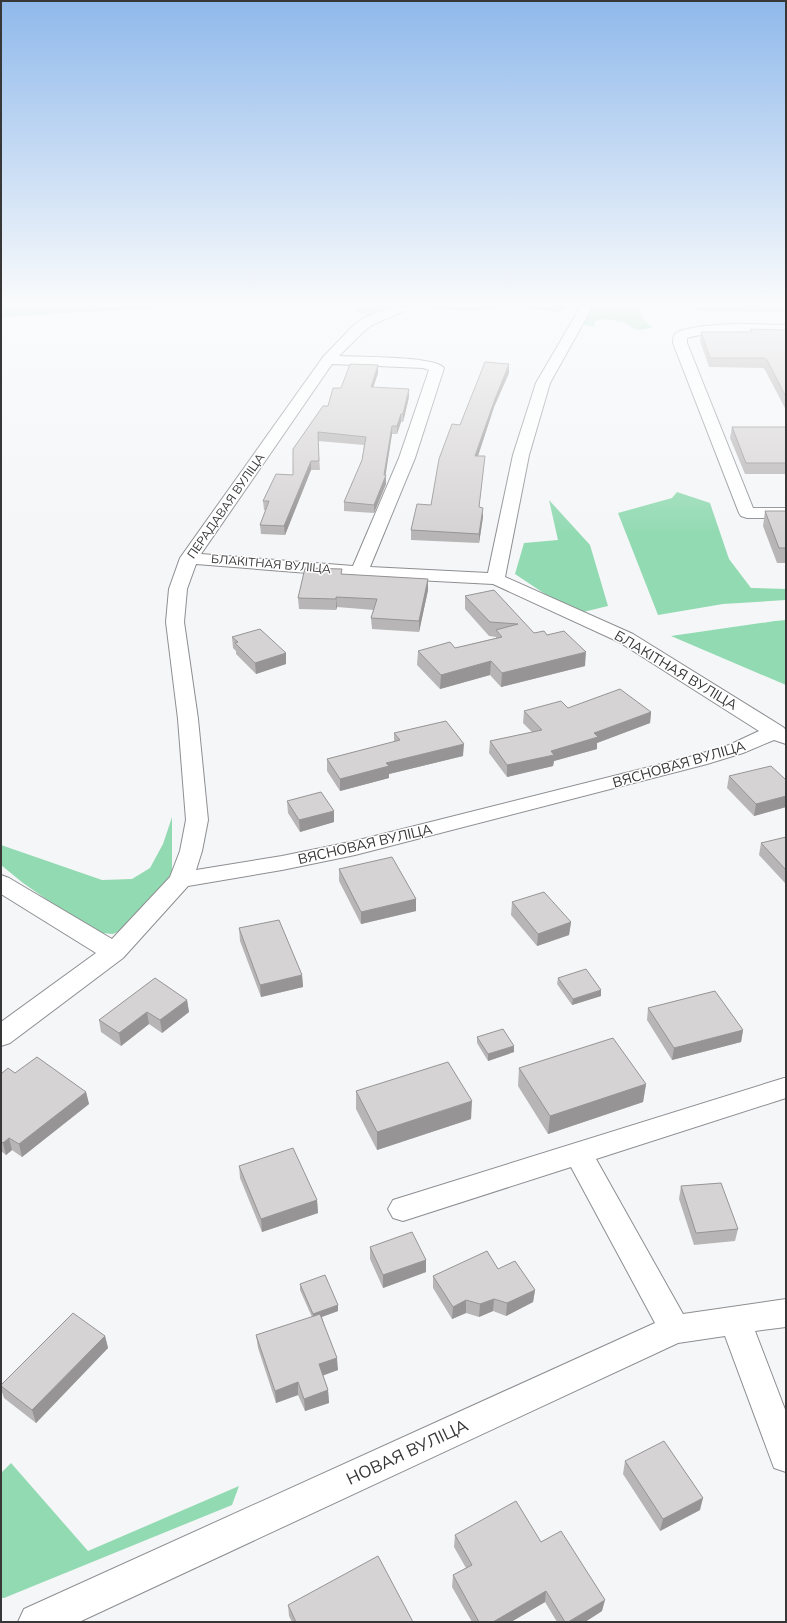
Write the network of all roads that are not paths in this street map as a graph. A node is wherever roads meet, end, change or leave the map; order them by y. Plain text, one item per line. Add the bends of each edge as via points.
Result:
1 (312, 383) edge
2 (433, 383) edge
3 (543, 383) edge
4 (696, 383) edge
5 (786, 513) edge
6 (189, 558) junction
7 (359, 572) junction
8 (496, 579) junction
9 (781, 735) edge
10 (181, 880) junction
11 (1, 883) edge
12 (114, 952) junction
13 (1, 1036) edge
14 (784, 1088) dead end
15 (578, 1154) junction
16 (403, 1209) dead end
17 (786, 1313) edge
18 (735, 1320) junction
19 (675, 1329) junction
20 (786, 1456) edge
21 (37, 1622) edge

1 - 6 street, ПЕРАДАВАЯ ВУЛІЦА
2 - 7 street via 407,458
3 - 8 street via 521,455
4 - 5 street via 747,513
6 - 7 street, БЛАКІТНАЯ ВУЛІЦА
6 - 10 street, ПЕРАДАВАЯ ВУЛІЦА via 178,589 175,622 188,719 197,820 191,851
7 - 8 street, БЛАКІТНАЯ ВУЛІЦА
8 - 9 street, БЛАКІТНАЯ ВУЛІЦА via 626,638
9 - 10 street, ВЯСНОВАЯ ВУЛІЦА via 700,760 442,827 282,863
10 - 12 street
11 - 12 street
12 - 13 street
14 - 15 street
15 - 16 street
15 - 19 street
17 - 18 street, НОВАЯ ВУЛІЦА
18 - 19 street, НОВАЯ ВУЛІЦА
18 - 20 street
19 - 21 street, НОВАЯ ВУЛІЦА

